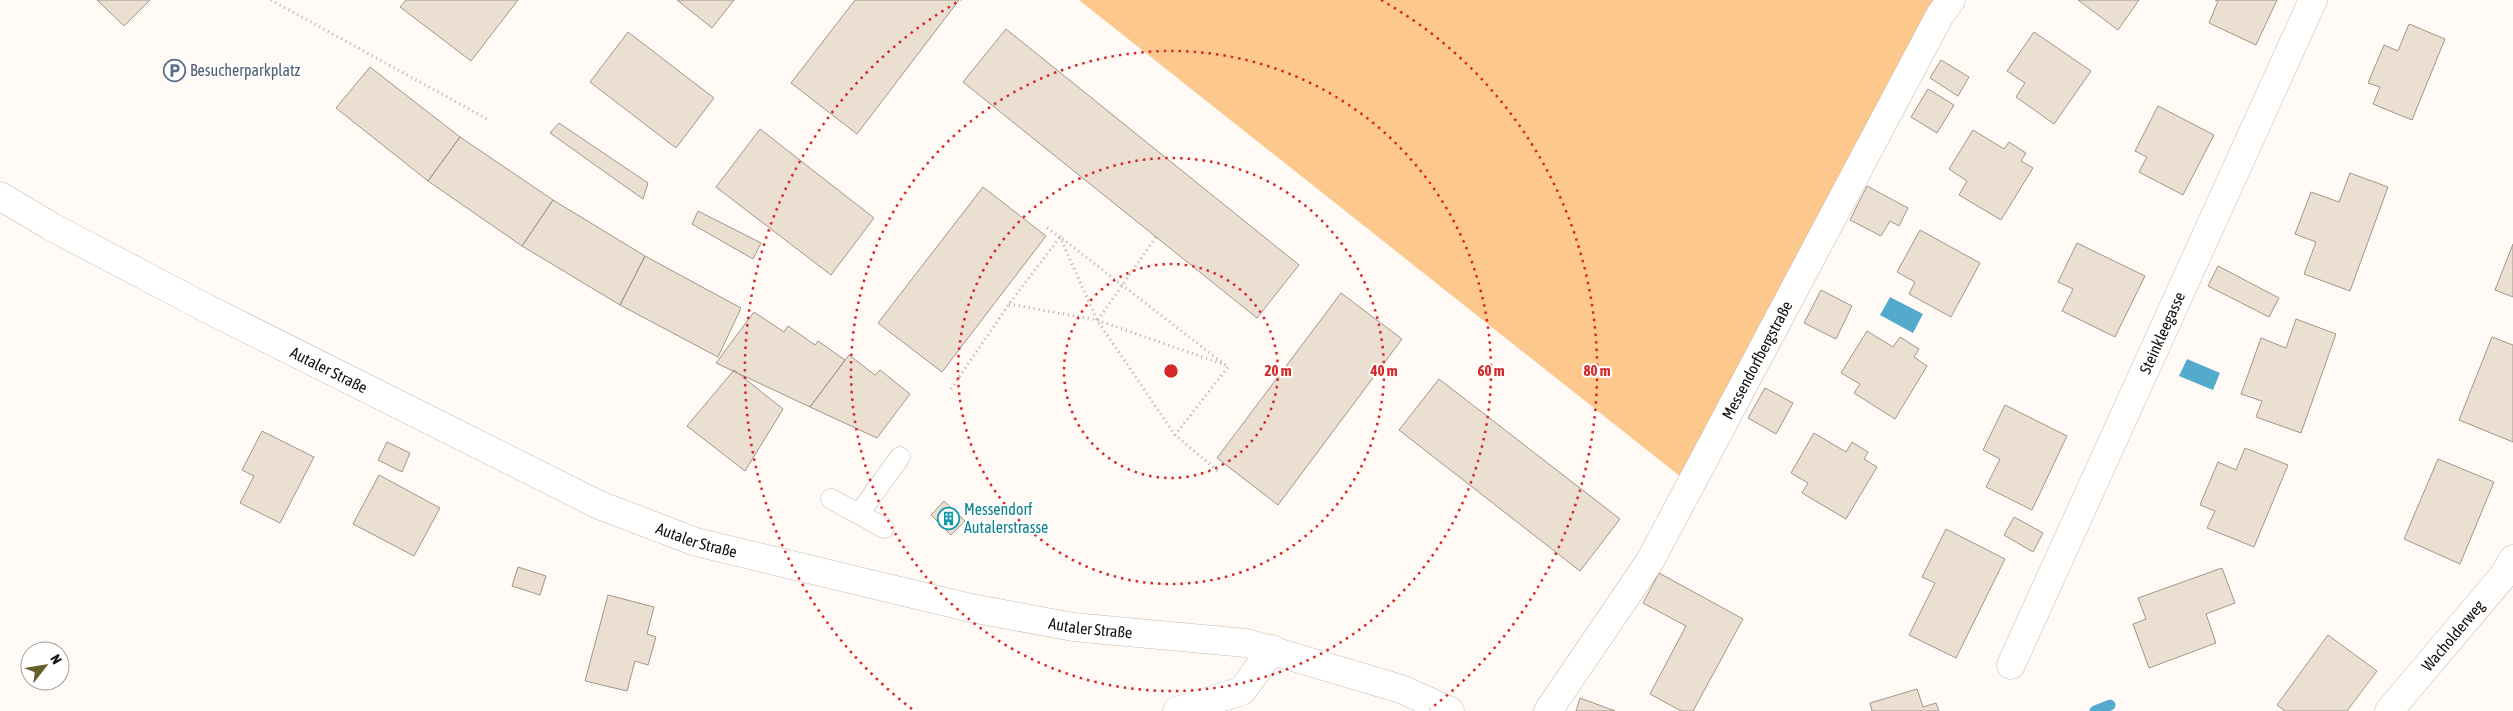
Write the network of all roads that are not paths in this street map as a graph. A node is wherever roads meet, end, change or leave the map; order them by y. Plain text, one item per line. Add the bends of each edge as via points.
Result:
1 (1951, 0) edge
2 (2313, 0) edge
3 (0, 196) edge
4 (900, 457) dead end
5 (831, 499) dead end
6 (858, 514) junction
7 (884, 528) dead end
8 (2513, 559) edge
9 (1272, 649) junction
10 (2011, 665) dead end
11 (1177, 711) edge
12 (1450, 711) edge
13 (1548, 711) edge
14 (2389, 711) edge

1 - 13 street, Messendorfbergstraße via 1940,15 1650,561
2 - 10 street, Steinkleegasse
3 - 9 street, Autaler Straße via 206,308 599,505 696,542 980,610 1073,627 1246,643
4 - 6 lane
5 - 6 lane
6 - 7 lane
8 - 14 street, Wacholderweg via 2503,576
9 - 11 street via 1242,691
9 - 12 street, Autaler Straße via 1401,689

